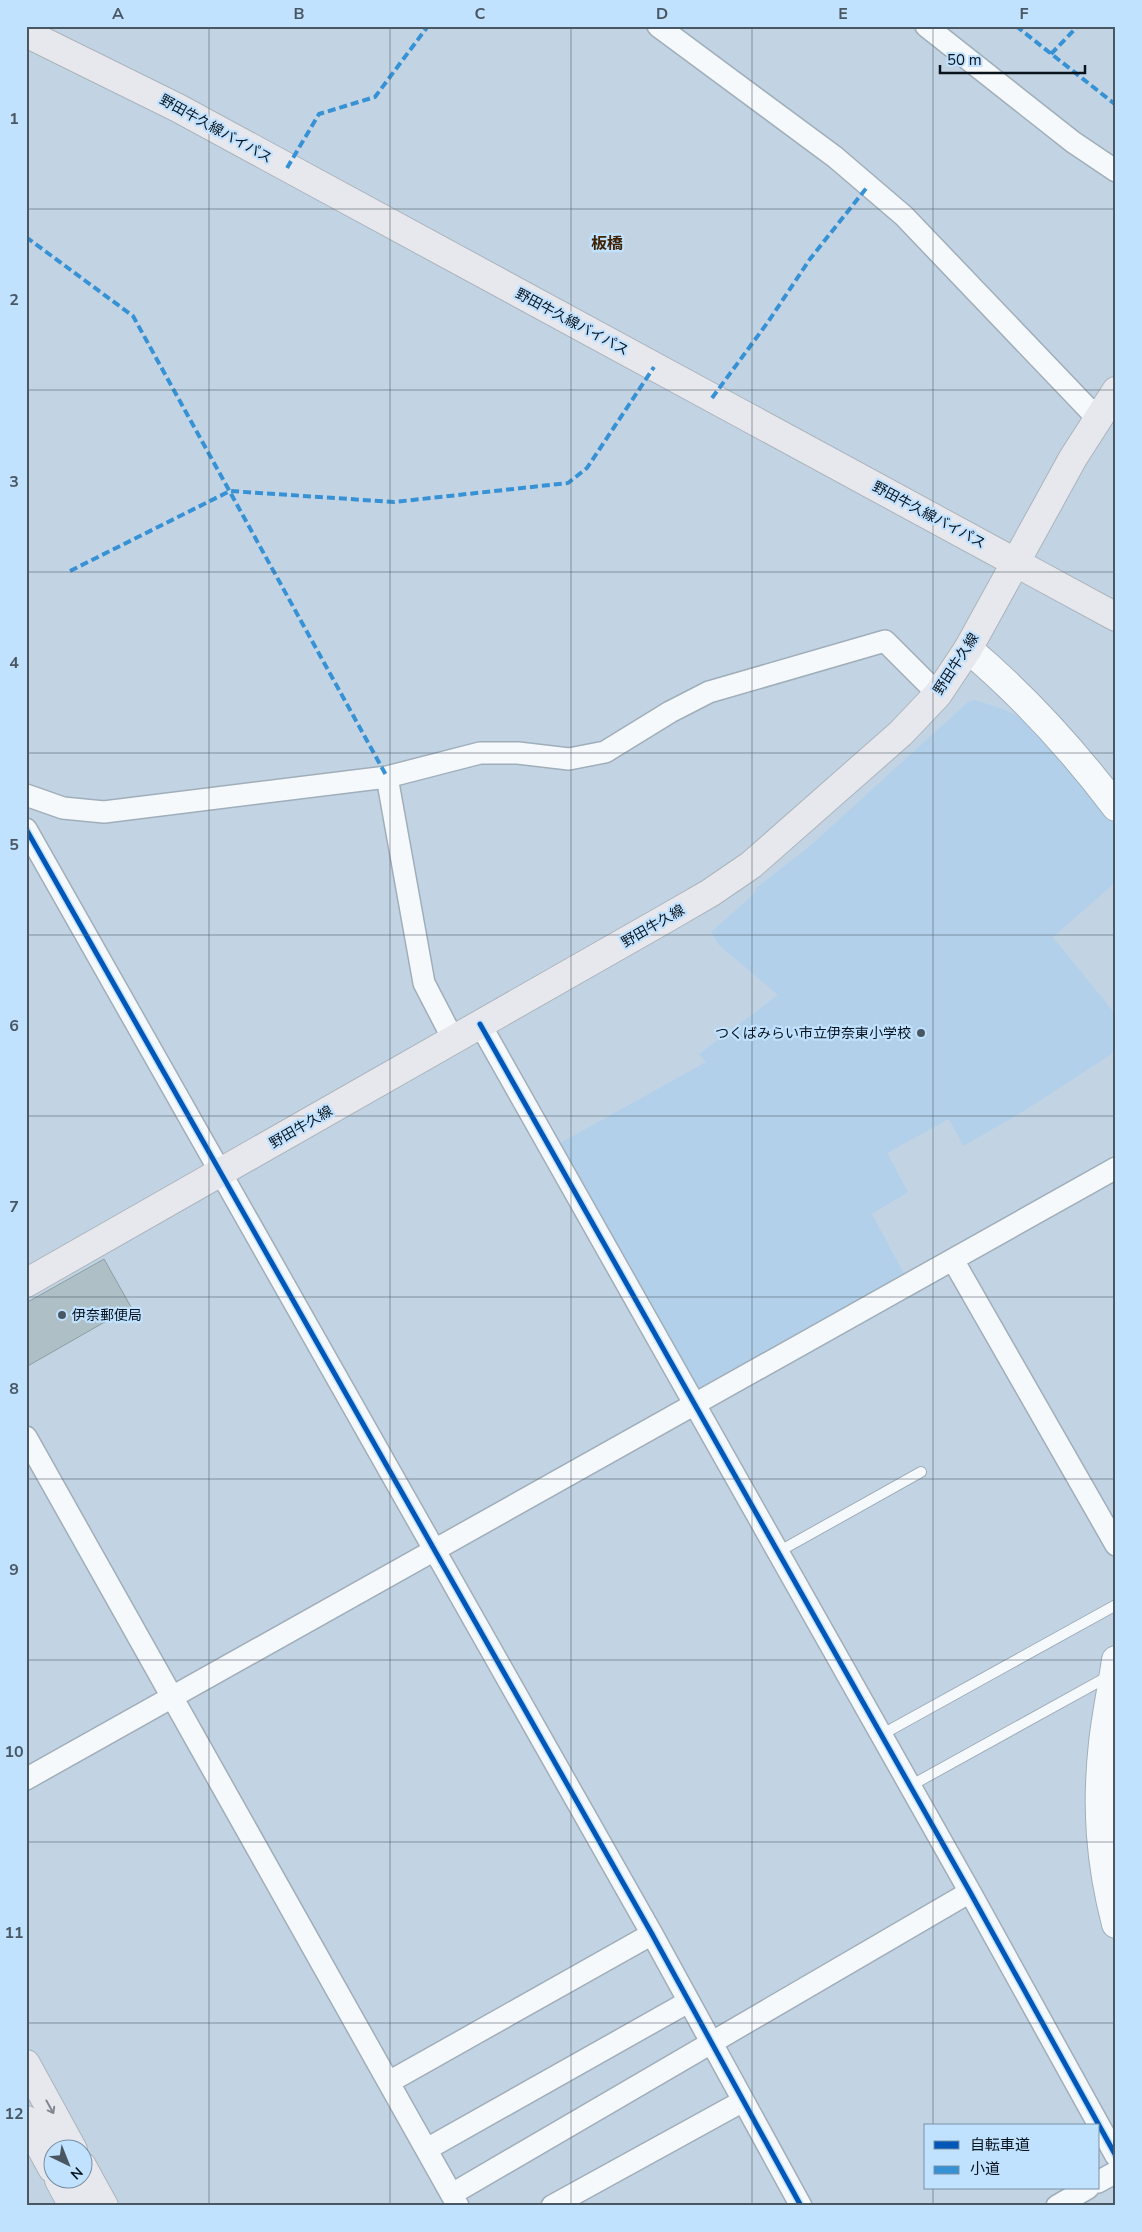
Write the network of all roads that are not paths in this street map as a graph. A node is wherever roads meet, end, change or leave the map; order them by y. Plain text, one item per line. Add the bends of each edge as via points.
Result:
1 (658, 26) edge
2 (926, 26) edge
3 (26, 33) edge
4 (1116, 171) edge
5 (1116, 391) edge
6 (1097, 418) junction
7 (1015, 562) junction
8 (1116, 617) edge
9 (968, 649) junction
10 (938, 694) junction
11 (387, 777) junction
12 (26, 795) edge
13 (1116, 807) edge
14 (26, 829) edge
15 (480, 1024) junction
16 (453, 1039) junction
17 (1116, 1168) edge
18 (222, 1172) junction
19 (953, 1260) junction
20 (26, 1283) edge
21 (694, 1404) junction
22 (26, 1437) edge
23 (921, 1472) dead end
24 (1116, 1545) edge
25 (434, 1549) junction
26 (778, 1552) junction
27 (1116, 1605) edge
28 (1115, 1667) edge
29 (172, 1697) junction
30 (881, 1735) junction
31 (26, 1779) edge
32 (910, 1786) junction
33 (970, 1892) junction
34 (1116, 1924) edge
35 (652, 1934) junction
36 (688, 2002) junction
37 (711, 2044) junction
38 (26, 2064) edge
39 (389, 2082) junction
40 (743, 2101) junction
41 (26, 2120) edge
42 (1098, 2124) edge
43 (1100, 2127) edge
44 (68, 2140) edge
45 (427, 2149) junction
46 (42, 2150) edge
47 (1116, 2156) edge
48 (1116, 2172) edge
49 (1100, 2181) edge
50 (92, 2184) edge
51 (64, 2190) edge
52 (1085, 2190) edge
53 (455, 2200) edge
54 (73, 2206) edge
55 (104, 2206) edge
56 (552, 2206) edge
57 (801, 2206) edge
58 (1057, 2206) edge

1 - 6 street via 835,157 904,216
2 - 4 street via 1073,142
3 - 7 main road, 野田牛久線バイパス via 178,108
5 - 6 main road, 野田牛久線
6 - 7 main road, 野田牛久線
7 - 8 main road, 野田牛久線バイパス
7 - 9 main road, 野田牛久線
9 - 10 main road, 野田牛久線
9 - 13 street via 1016,691
10 - 11 street via 885,641 709,692 605,752 569,759 518,753 480,754
10 - 15 main road, 野田牛久線 via 901,733 752,865 710,893
11 - 12 street via 104,812 63,808
11 - 16 street via 424,983
14 - 18 street
15 - 16 main road, 野田牛久線
15 - 21 street
16 - 18 main road, 野田牛久線
17 - 19 street
18 - 20 main road, 野田牛久線
18 - 25 street
19 - 21 street
19 - 24 street
21 - 25 street
21 - 26 street
22 - 29 street
23 - 26 lane
25 - 29 street
25 - 35 street
26 - 30 street
27 - 30 lane
28 - 32 lane
28 - 34 street via 1103,1742 1100,1838 1105,1883
29 - 31 street
29 - 39 street
30 - 32 street
32 - 33 street
33 - 37 street
33 - 42 street
35 - 36 street
35 - 39 street
36 - 37 street
36 - 45 street
37 - 40 street
37 - 53 street
38 -> 44 main road
39 - 45 street
40 - 56 street
40 - 57 street
41 - 46 main road
43 - 47 street
45 - 53 street
48 - 49 street
50 - 55 main road
51 - 54 main road
52 - 58 street

